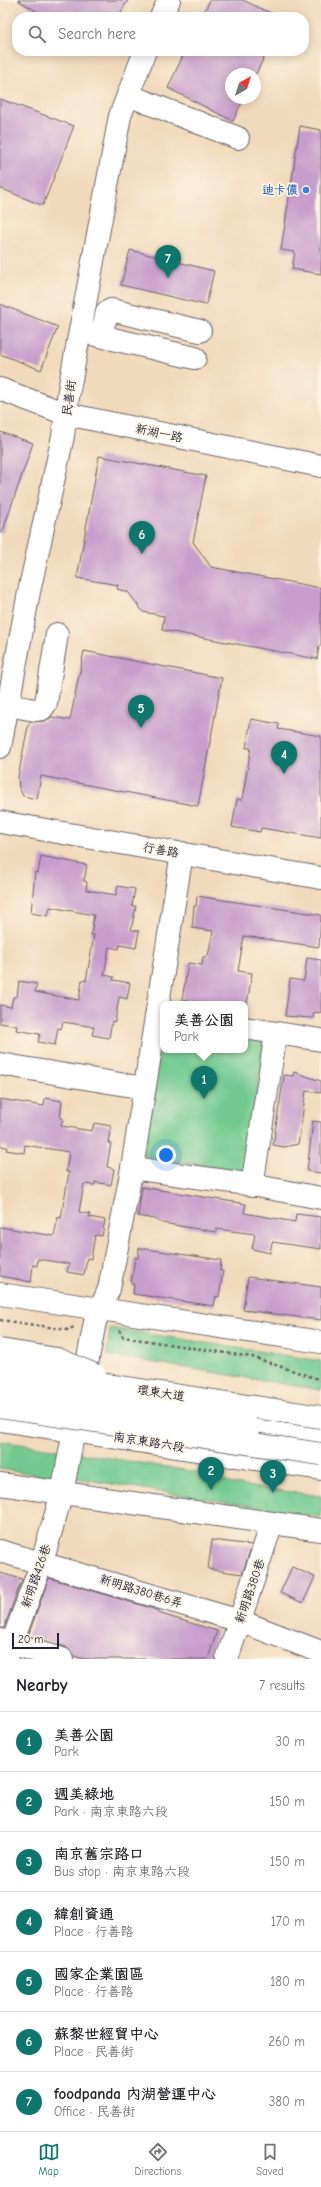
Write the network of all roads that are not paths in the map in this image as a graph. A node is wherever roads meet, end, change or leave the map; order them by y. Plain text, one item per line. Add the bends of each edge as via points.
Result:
1 (169, 0) edge
2 (163, 12) edge
3 (144, 56) edge
4 (128, 95) junction
5 (238, 138) dead end
6 (80, 331) junction
7 (200, 331) dead end
8 (101, 336) junction
9 (195, 358) dead end
10 (0, 389) edge
11 (66, 414) junction
12 (321, 466) edge
13 (57, 634) dead end
14 (8, 705) junction
15 (0, 747) edge
16 (0, 822) edge
17 (182, 853) junction
18 (321, 878) edge
19 (162, 1001) edge
20 (160, 1014) edge
21 (248, 1028) edge
22 (276, 1033) junction
23 (321, 1040) edge
24 (0, 1064) edge
25 (144, 1088) junction
26 (132, 1168) junction
27 (252, 1186) junction
28 (321, 1198) edge
29 (0, 1294) edge
30 (100, 1308) junction
31 (318, 1343) edge
32 (3, 1363) edge
33 (85, 1374) junction
34 (0, 1390) edge
35 (80, 1402) junction
36 (0, 1407) edge
37 (321, 1410) edge
38 (149, 1412) junction
39 (321, 1417) edge
40 (0, 1420) edge
41 (74, 1431) junction
42 (321, 1438) edge
43 (321, 1443) edge
44 (321, 1454) edge
45 (231, 1456) junction
46 (321, 1469) edge
47 (0, 1484) edge
48 (62, 1493) junction
49 (272, 1523) junction
50 (321, 1530) edge
51 (0, 1551) edge
52 (42, 1562) junction
53 (240, 1621) junction
54 (6, 1648) edge
55 (321, 1652) edge
56 (62, 1659) edge
57 (227, 1659) edge

1 - 2 main road
3 - 4 main road, 民善街
4 - 5 main road
4 - 6 main road, 民善街 via 120,116
6 - 8 main road
6 - 11 main road, 民善街
7 - 8 main road via 111,310 107,312
8 - 9 main road
10 - 11 main road, 新湖一路
11 - 12 main road, 新湖一路
11 - 14 main road, 民善街
13 - 14 main road via 46,703 42,709
14 - 15 main road, 民善街
16 - 17 main road, 行善路
17 - 18 main road, 行善路
17 - 19 main road, 新明路426巷
20 - 25 main road, 新明路426巷
21 - 22 main road
22 - 23 main road
22 - 27 main road
24 - 25 main road
25 - 26 main road, 新明路426巷
26 - 27 main road
26 - 30 main road, 新明路426巷 via 109,1289
27 - 28 main road
29 - 30 main road
30 - 31 main road
30 - 33 main road, 新明路426巷 via 94,1322
32 - 33 main road
32 - 39 main road, 環東大道, bridge via 122,1387
33 - 35 main road, 新明路426巷
33 - 37 main road
34 - 35 main road
34 - 43 main road, bridge via 301,1436
35 - 38 main road
35 - 41 main road, 新明路426巷
36 - 44 main road, bridge
38 - 42 main road
38 - 45 main road
40 - 41 main road, 南京東路六段
41 - 45 main road, 南京東路六段
41 - 48 main road, 新明路426巷
45 - 46 main road, 南京東路六段
47 - 48 main road
48 - 49 main road
48 - 52 main road, 新明路426巷
49 - 50 main road
49 - 53 main road, 新明路380巷
51 - 52 main road, 新明路380巷6弄
52 - 53 main road, 新明路380巷6弄
52 - 54 main road, 新明路426巷
53 - 55 main road, 新明路380巷6弄
53 - 57 main road, 新明路380巷
54 - 56 main road

